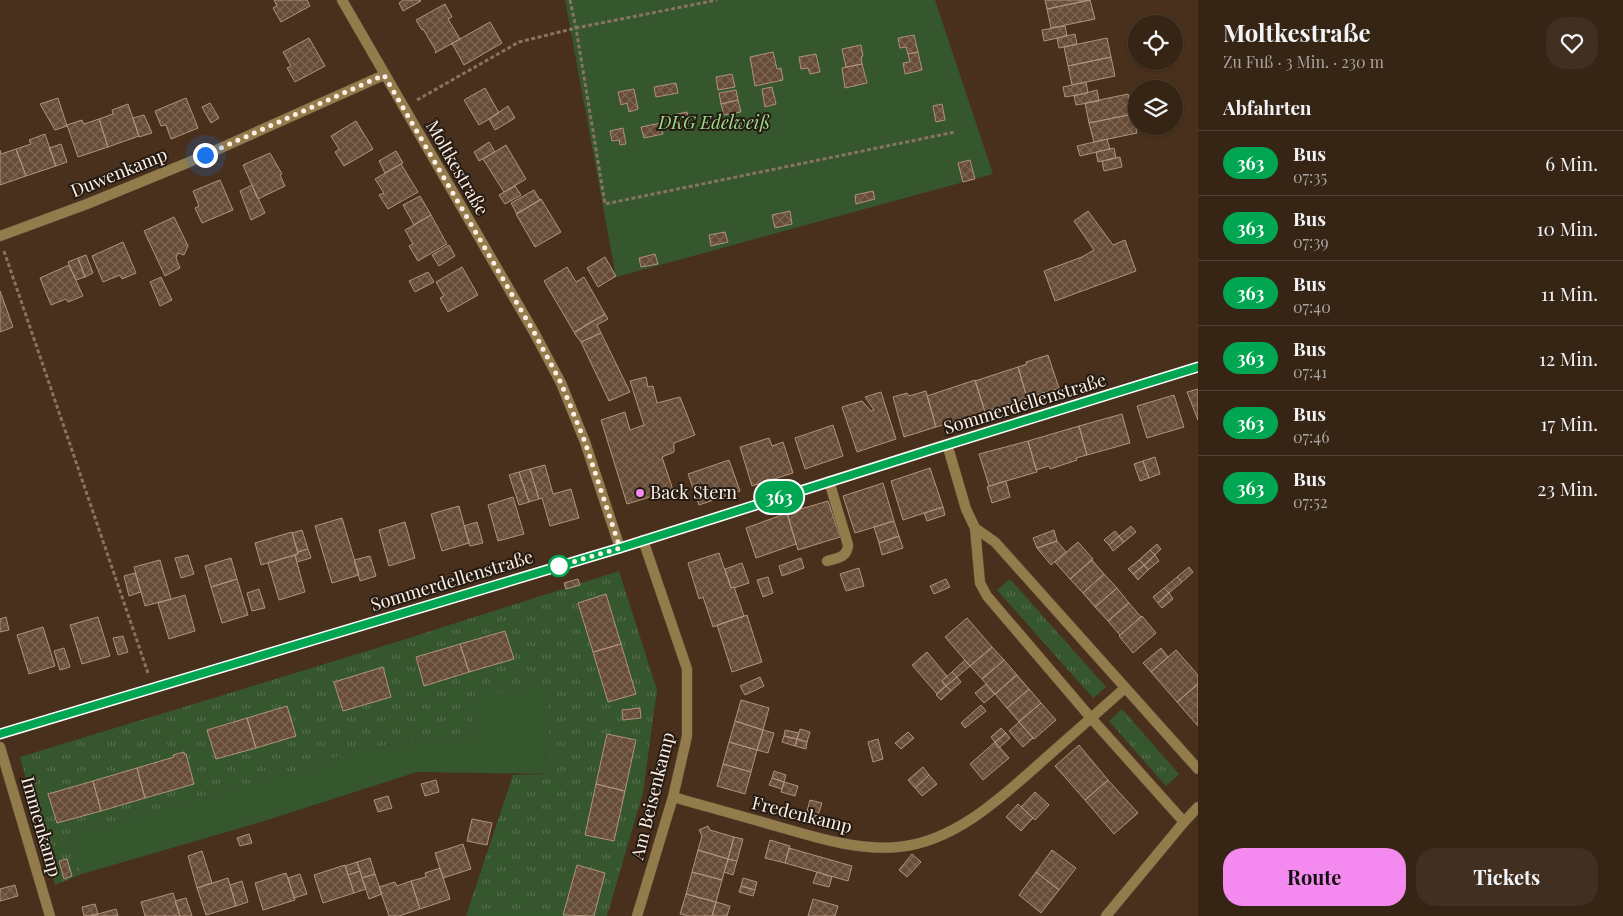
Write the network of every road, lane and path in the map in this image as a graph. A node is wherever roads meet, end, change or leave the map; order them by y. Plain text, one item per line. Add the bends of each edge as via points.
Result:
1 (342, 0) edge
2 (570, 0) edge
3 (717, 0) edge
4 (576, 28) junction
5 (384, 75) junction
6 (404, 108) junction
7 (955, 132) dead end
8 (0, 236) edge
9 (3, 248) dead end
10 (1198, 367) edge
11 (947, 444) junction
12 (829, 482) junction
13 (975, 528) junction
14 (643, 540) junction
15 (620, 548) junction
16 (827, 561) dead end
17 (153, 688) junction
18 (1125, 688) junction
19 (1091, 718) junction
20 (0, 734) edge
21 (0, 747) edge
22 (1198, 769) edge
23 (674, 797) junction
24 (1198, 807) edge
25 (1184, 822) junction
26 (50, 916) edge
27 (637, 916) edge
28 (1106, 916) edge

1 - 5 street, Moltkestraße
2 - 4 path
3 - 4 path
4 - 6 path via 519,42
4 - 7 path via 606,204
5 - 6 street, Moltkestraße
5 - 8 street, Duwenkamp via 187,164
6 - 15 street, Moltkestraße via 561,383 585,442
9 - 17 path
10 - 11 street, Sommerdellenstraße
11 - 12 street, Sommerdellenstraße
11 - 13 street via 966,509
12 - 14 street, Sommerdellenstraße
12 - 16 street via 848,545 844,556
13 - 18 street via 995,542
13 - 19 street via 980,583 987,596
14 - 15 street, Sommerdellenstraße
14 - 23 street, Am Beisenkamp via 687,669 687,736
15 - 17 street, Sommerdellenstraße
17 - 20 street, Sommerdellenstraße
18 - 19 street, Fredenkamp
18 - 22 street
19 - 23 street, Fredenkamp via 973,818 941,836 899,847 827,841
19 - 25 street
21 - 26 street, Immenkamp
23 - 27 street, Am Beisenkamp
24 - 25 street
25 - 28 street

